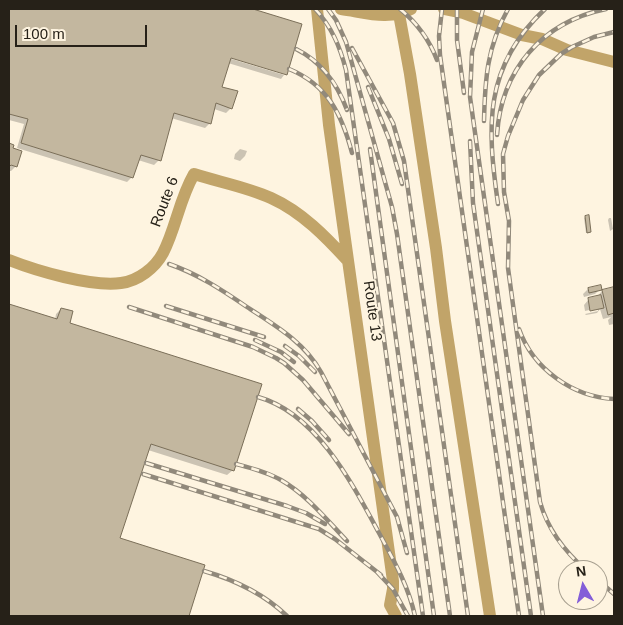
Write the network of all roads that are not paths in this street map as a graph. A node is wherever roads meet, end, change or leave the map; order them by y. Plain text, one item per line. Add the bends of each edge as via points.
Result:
1 (317, 9) edge
2 (341, 9) edge
3 (444, 9) edge
4 (405, 11) edge
5 (614, 62) edge
6 (9, 260) edge
7 (348, 261) junction
8 (396, 616) edge
9 (490, 616) edge

1 - 7 street, Route 13 via 325,100
2 - 4 street via 388,16
3 - 5 street via 542,39 567,50
4 - 9 street via 410,74
6 - 7 street, Route 6 via 86,281 110,283 132,280 151,268 162,254 194,174 256,192 283,205 310,223
7 - 8 street, Route 13 via 393,582 390,604

